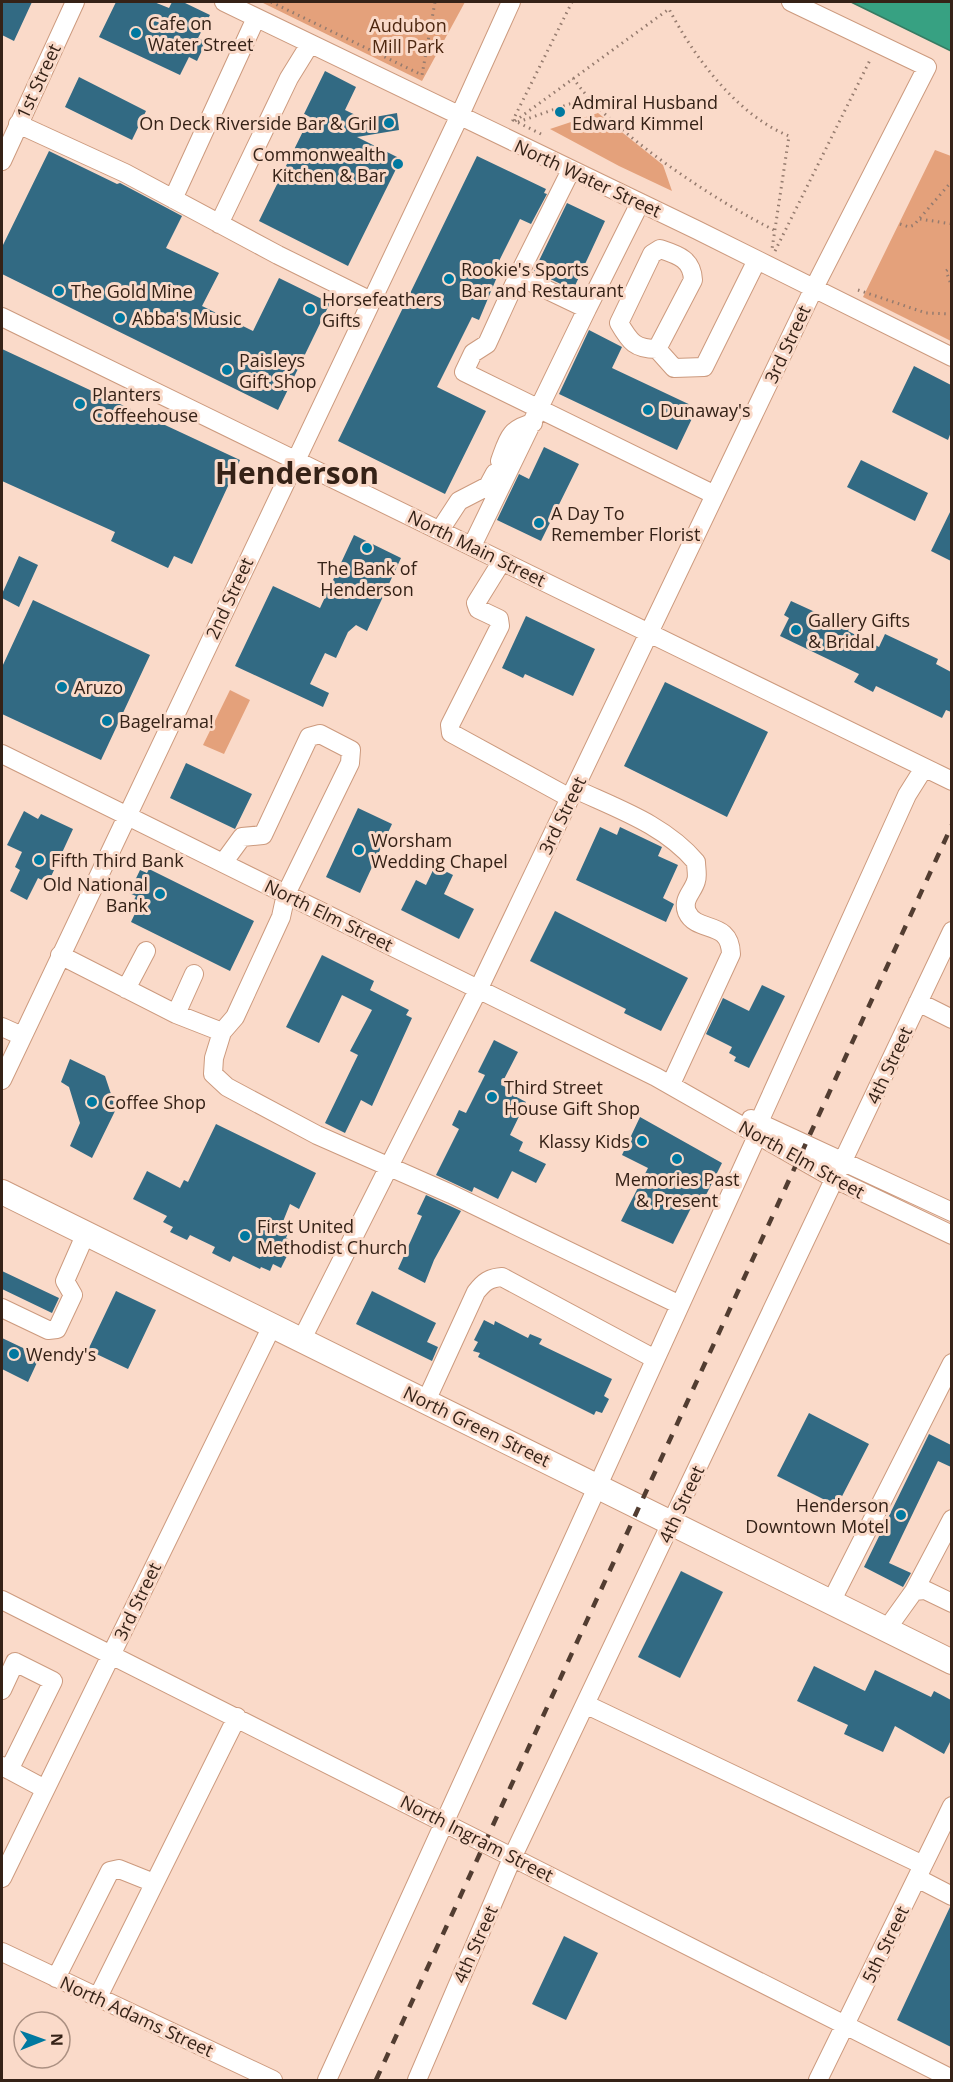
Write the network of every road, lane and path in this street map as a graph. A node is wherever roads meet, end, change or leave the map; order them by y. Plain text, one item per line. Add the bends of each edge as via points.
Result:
1 (75, 2) edge
2 (224, 2) edge
3 (271, 2) edge
4 (435, 2) edge
5 (512, 2) edge
6 (572, 2) edge
7 (791, 2) edge
8 (256, 18) junction
9 (310, 44) junction
10 (872, 57) dead end
11 (573, 78) junction
12 (587, 99) junction
13 (459, 117) junction
14 (515, 121) junction
15 (18, 124) junction
16 (2, 160) edge
17 (570, 170) junction
18 (951, 181) edge
19 (172, 199) junction
20 (640, 203) junction
21 (920, 219) junction
22 (219, 224) junction
23 (900, 224) dead end
24 (951, 224) edge
25 (697, 230) junction
26 (775, 253) dead end
27 (682, 256) junction
28 (757, 260) junction
29 (951, 267) edge
30 (518, 276) junction
31 (951, 287) edge
32 (814, 288) junction
33 (870, 293) dead end
34 (371, 301) junction
35 (587, 309) junction
36 (951, 314) edge
37 (2, 317) edge
38 (657, 349) junction
39 (951, 357) edge
40 (536, 416) junction
41 (295, 460) junction
42 (715, 495) junction
43 (440, 531) junction
44 (472, 546) junction
45 (502, 561) junction
46 (650, 633) junction
47 (2, 754) edge
48 (924, 768) junction
49 (951, 782) edge
50 (573, 793) junction
51 (126, 816) junction
52 (223, 863) junction
53 (286, 894) junction
54 (951, 931) edge
55 (146, 951) dead end
56 (60, 955) junction
57 (194, 974) dead end
58 (479, 988) junction
59 (126, 989) junction
60 (918, 1002) junction
61 (176, 1014) junction
62 (951, 1019) edge
63 (2, 1027) edge
64 (222, 1032) junction
65 (22, 1036) junction
66 (2, 1080) edge
67 (663, 1080) junction
68 (758, 1128) junction
69 (844, 1160) junction
70 (388, 1168) junction
71 (835, 1179) junction
72 (2, 1192) edge
73 (951, 1212) edge
74 (86, 1233) junction
75 (951, 1235) edge
76 (680, 1305) junction
77 (2, 1308) edge
78 (273, 1324) junction
79 (302, 1339) junction
80 (655, 1359) junction
81 (951, 1363) edge
82 (426, 1401) junction
83 (597, 1485) junction
84 (951, 1519) edge
85 (672, 1523) junction
86 (914, 1591) junction
87 (2, 1600) edge
88 (831, 1602) junction
89 (951, 1603) edge
90 (886, 1630) junction
91 (111, 1653) junction
92 (951, 1662) edge
93 (2, 1690) edge
94 (585, 1704) junction
95 (237, 1717) junction
96 (5, 1768) edge
97 (45, 1789) junction
98 (951, 1806) edge
99 (444, 1822) junction
100 (944, 1840) edge
101 (513, 1856) junction
102 (920, 1871) junction
103 (2, 1878) edge
104 (154, 1883) junction
105 (951, 1896) edge
106 (2, 1952) edge
107 (56, 1978) junction
108 (98, 1997) junction
109 (845, 2025) junction
110 (951, 2079) edge
111 (273, 2080) edge
112 (327, 2080) edge
113 (417, 2080) edge
114 (818, 2080) edge

1 - 15 street, 1st Street
2 - 8 street, North Water Street
3 - 4 path via 422,75
5 - 13 street, 2nd Street
6 - 14 path
7 - 32 street, 3rd Street via 927,67
8 - 9 street, North Water Street
8 - 19 street
9 - 13 street, North Water Street
9 - 22 street via 289,78
10 - 26 path
11 - 12 path
11 - 12 path via 669,9 696,54 723,86 762,120 789,136 776,231 683,174
11 - 14 path
12 - 14 path
13 - 17 street, North Water Street
13 - 34 street, 2nd Street
15 - 16 street, 1st Street
15 - 19 street
17 - 20 street, North Water Street
17 - 30 street
18 - 21 path
19 - 22 street
20 - 25 street, North Water Street
20 - 35 street
21 - 23 path via 911,227
21 - 24 path
22 - 34 street
25 - 27 street
25 - 28 street, North Water Street
27 - 38 street via 692,270 693,280
27 - 38 street via 660,249 652,254 619,323 628,339 642,349
28 - 32 street, North Water Street
28 - 38 street via 704,367 674,368
29 - 31 path via 946,274
30 - 35 street
30 - 40 street via 487,344 473,353 464,372
32 - 39 street, North Water Street
32 - 42 street, 3rd Street
33 - 36 path via 919,311
34 - 41 street, 2nd Street
35 - 40 street
37 - 41 street, North Main Street
40 - 42 street
40 - 43 street via 510,436 488,486 459,501
40 - 44 street
41 - 43 street, North Main Street
41 - 51 street, 2nd Street
42 - 46 street, 3rd Street
43 - 44 street, North Main Street
44 - 45 street, North Main Street
45 - 46 street, North Main Street
45 - 50 street via 476,603 478,609 499,619 500,626 450,725 451,733
46 - 48 street, North Main Street
46 - 50 street, 3rd Street
47 - 51 street, North Elm Street
48 - 49 street, North Main Street
48 - 68 street via 907,795
50 - 58 street, 3rd Street
50 - 67 street via 669,834 684,847 696,862 696,881 686,898 687,911 731,941 731,954
51 - 52 street, North Elm Street
51 - 56 street, 2nd Street
52 - 53 street, North Elm Street
52 - 53 street via 243,837 263,835 309,737 320,734 351,750 350,763
53 - 58 street, North Elm Street
53 - 64 street via 281,917 235,1017
54 - 60 street, 4th Street
55 - 59 street
56 - 59 street
56 - 65 street, 2nd Street
57 - 61 street
58 - 67 street, North Elm Street
58 - 70 street, 3rd Street
59 - 61 street
60 - 62 street
60 - 69 street, 4th Street
61 - 64 street
63 - 65 street
64 - 70 street via 213,1074 227,1087
65 - 66 street, 2nd Street
67 - 68 street, North Elm Street
68 - 69 street, North Elm Street
68 - 71 street, North Elm Street
68 - 76 street
69 - 71 street, 4th Street
69 - 73 street, North Elm Street
70 - 76 street via 451,1194
70 - 79 street, 3rd Street
71 - 75 street, North Elm Street
71 - 85 street, 4th Street
72 - 74 main road, North Green Street
74 - 77 street via 65,1281 73,1295 57,1329 48,1330
74 - 78 main road, North Green Street
76 - 80 street
78 - 79 main road, North Green Street
78 - 91 street, 3rd Street
79 - 82 main road, North Green Street
80 - 82 street via 502,1277 492,1278 476,1292
80 - 83 street
81 - 88 street
82 - 83 main road, North Green Street
83 - 85 main road, North Green Street
83 - 99 street
84 - 86 street
85 - 88 main road, North Green Street
85 - 94 street, 4th Street
86 - 89 street via 925,1590
86 - 90 street
87 - 91 street, North Ingram Street
88 - 90 main road, North Green Street
90 - 92 main road, North Green Street
91 - 95 street, North Ingram Street
91 - 97 street, 3rd Street
93 - 96 street via 15,1662 53,1681
94 - 101 street, 4th Street
94 - 102 street
95 - 99 street, North Ingram Street
95 - 104 street
96 - 97 street
97 - 103 street, 3rd Street
98 - 100 street, 5th Street
99 - 101 street, North Ingram Street
99 - 112 street
100 - 102 street, 5th Street
101 - 109 street, North Ingram Street
101 - 113 street, 4th Street
102 - 105 street
102 - 109 street, 5th Street
104 - 107 street via 119,1869 110,1870
104 - 108 street
106 - 107 street, North Adams Street
107 - 108 street, North Adams Street
108 - 111 street, North Adams Street
109 - 110 street, North Ingram Street
109 - 114 street, 5th Street

